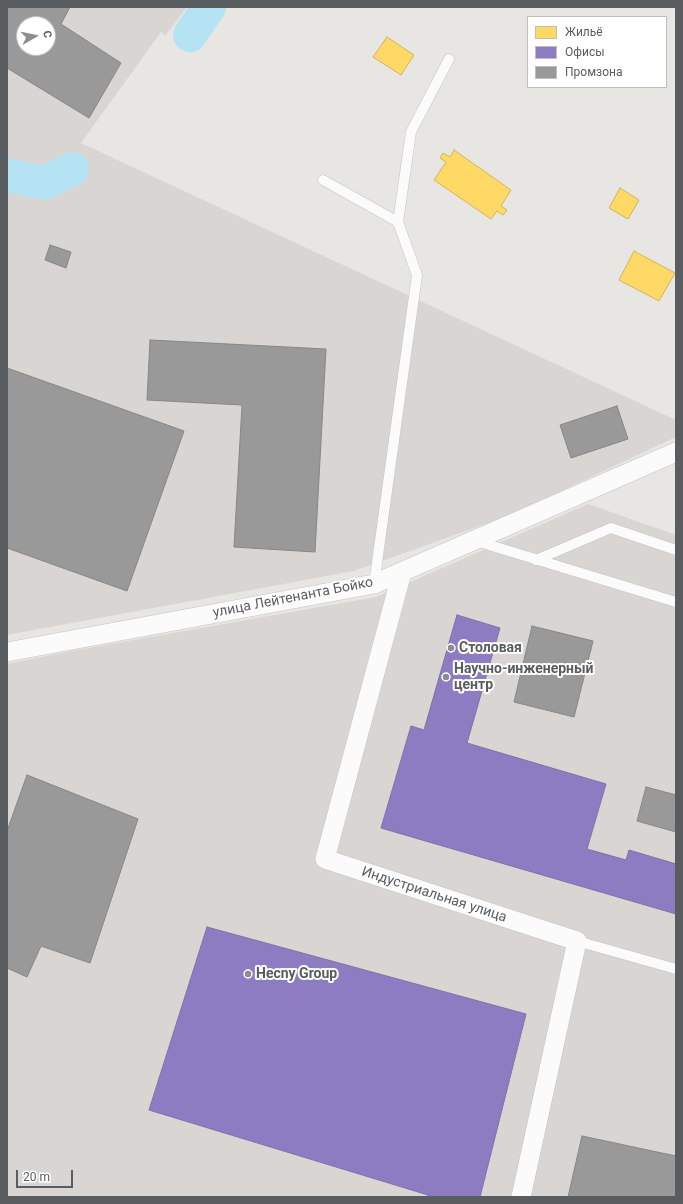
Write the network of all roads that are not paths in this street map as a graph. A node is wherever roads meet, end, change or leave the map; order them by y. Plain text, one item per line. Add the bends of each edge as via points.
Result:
1 (449, 59) dead end
2 (323, 180) dead end
3 (398, 222) junction
4 (676, 452) edge
5 (474, 540) junction
6 (676, 550) edge
7 (536, 560) junction
8 (402, 572) junction
9 (374, 584) junction
10 (676, 602) edge
11 (7, 652) edge
12 (577, 941) junction
13 (676, 969) edge
14 (521, 1197) edge

1 - 3 lane via 411,132
2 - 3 lane
3 - 9 lane via 417,275
4 - 5 street, улица Лейтенанта Бойко
5 - 7 lane
5 - 8 street, улица Лейтенанта Бойко
6 - 7 lane via 611,528
7 - 10 lane
8 - 9 street, улица Лейтенанта Бойко
8 - 12 street, Индустриальная улица via 325,859
9 - 11 street, улица Лейтенанта Бойко
12 - 13 lane
12 - 14 street

